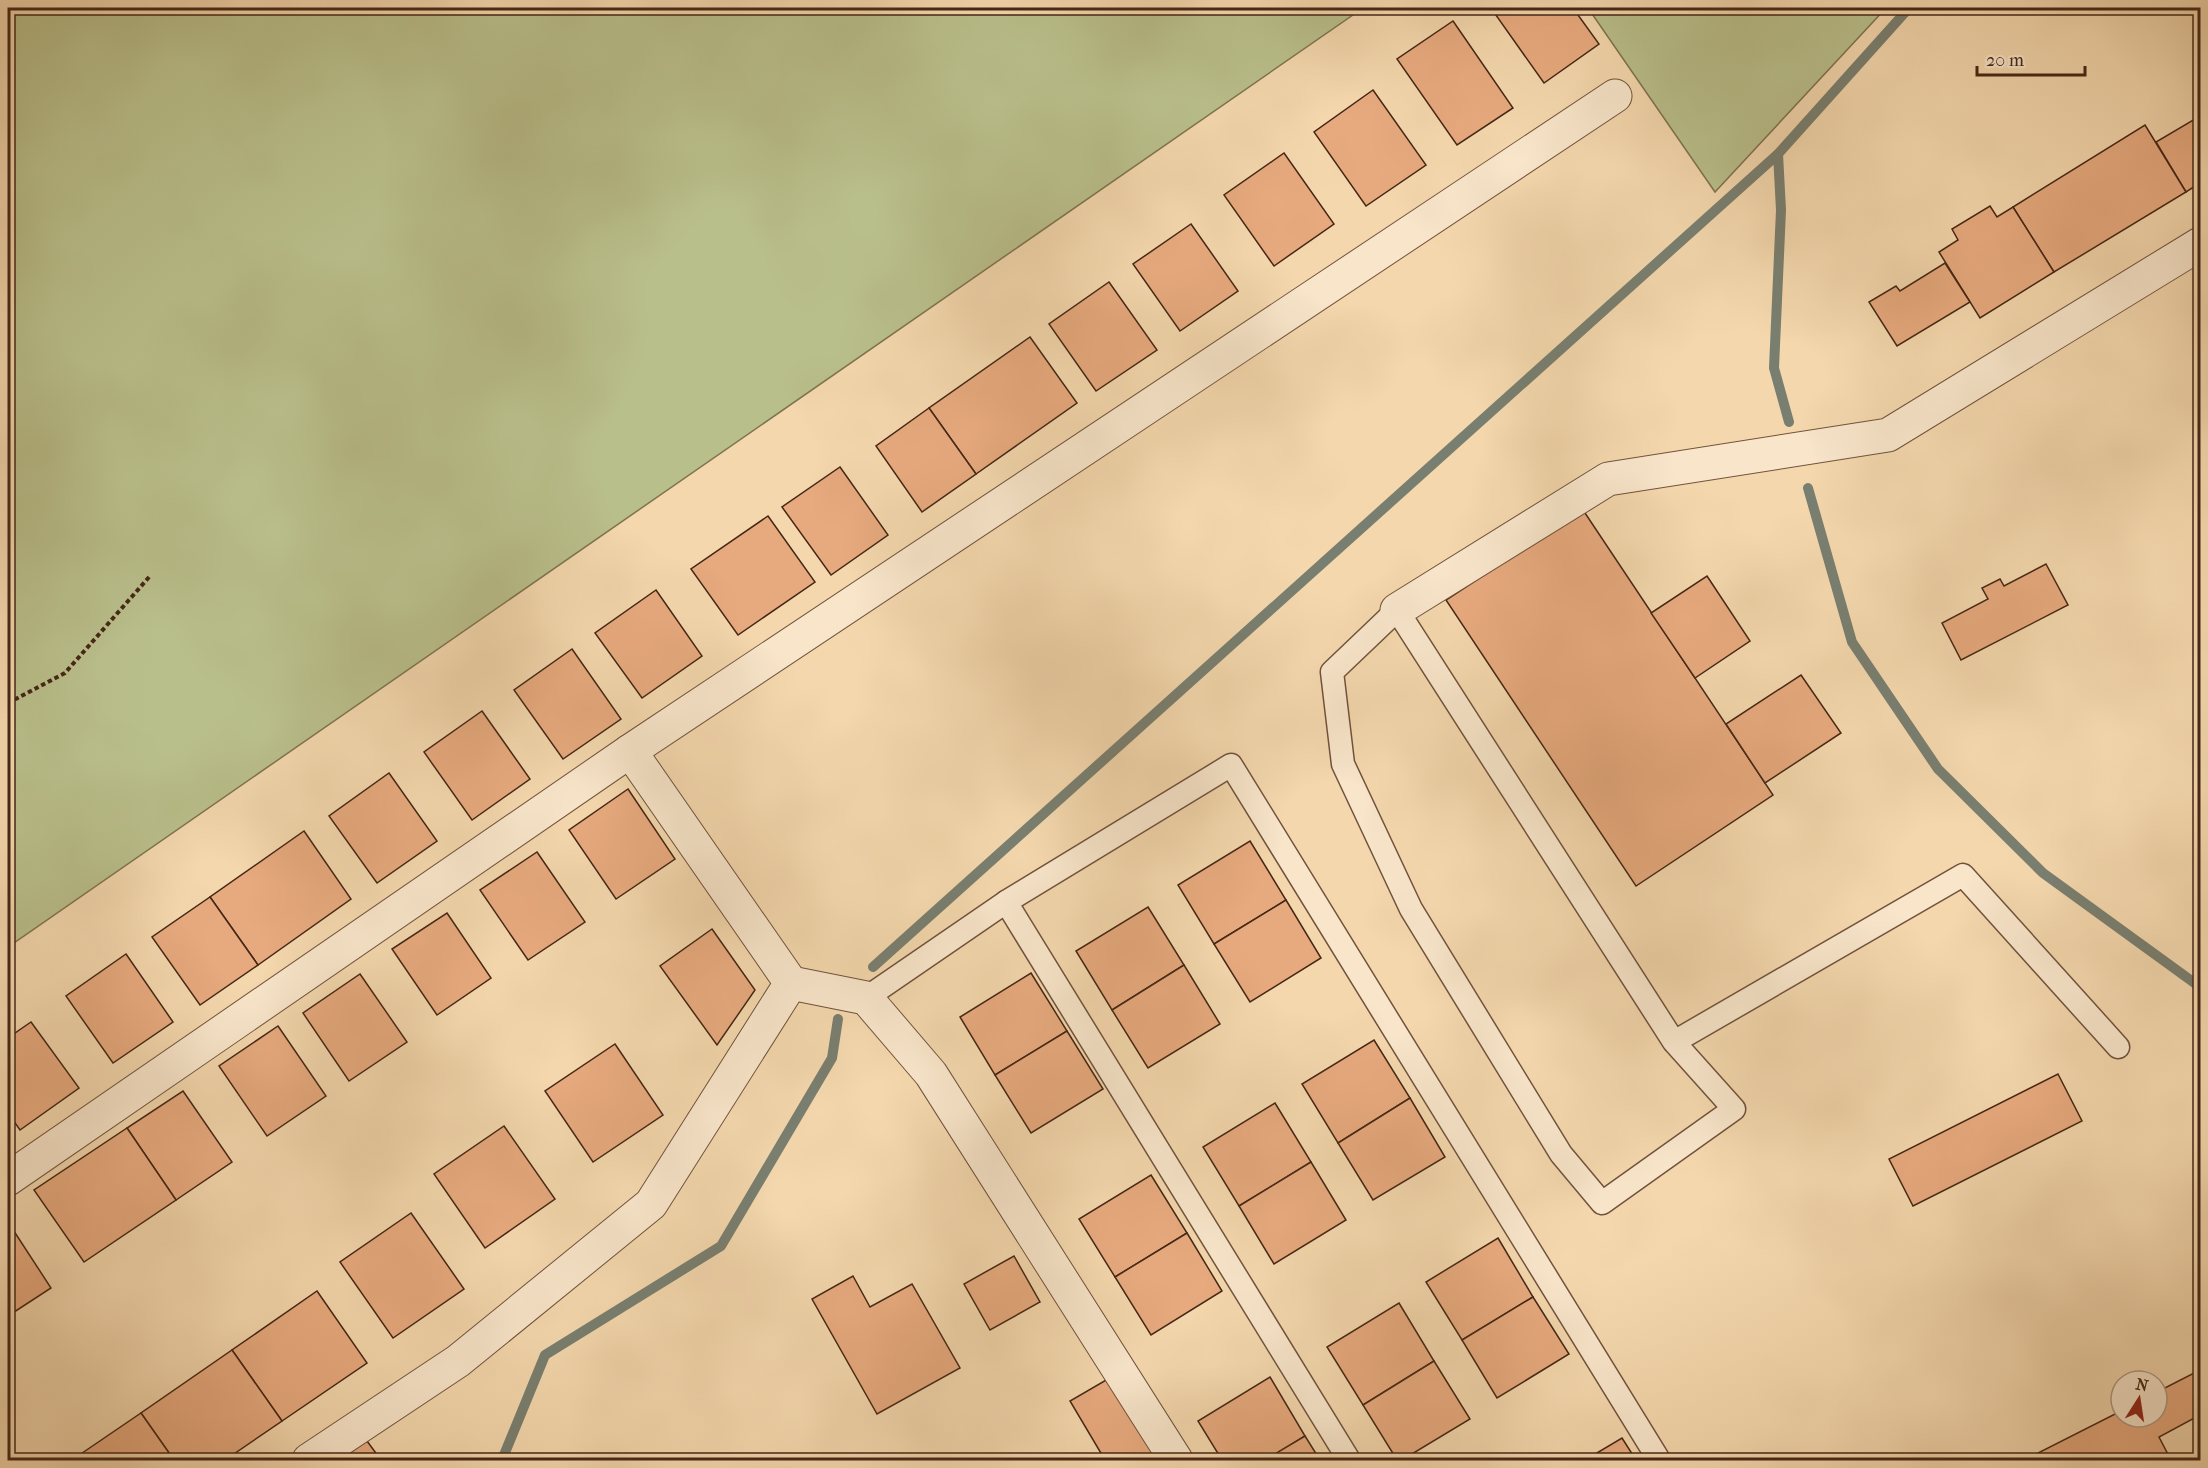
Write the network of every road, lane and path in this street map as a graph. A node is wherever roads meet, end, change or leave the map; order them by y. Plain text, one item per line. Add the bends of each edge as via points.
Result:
1 (1615, 96) dead end
2 (2200, 244) edge
3 (150, 576) dead end
4 (1397, 610) junction
5 (8, 704) edge
6 (630, 750) junction
7 (1006, 902) junction
8 (790, 983) junction
9 (866, 998) junction
10 (1674, 1042) junction
11 (2118, 1047) dead end
12 (8, 1179) edge
13 (309, 1461) edge
14 (1176, 1461) edge
15 (1349, 1461) edge
16 (1659, 1461) edge

1 - 6 street
2 - 4 street via 1888,435 1608,479
3 - 5 path via 64,674
4 - 10 lane
4 - 10 lane via 1332,672 1343,764 1411,909 1561,1154 1602,1203 1734,1110
6 - 8 street
6 - 12 street
7 - 9 lane
7 - 15 lane
7 - 16 lane via 1231,765
8 - 9 street
8 - 13 street via 651,1204 458,1361
9 - 14 street via 931,1074
10 - 11 lane via 1963,876

